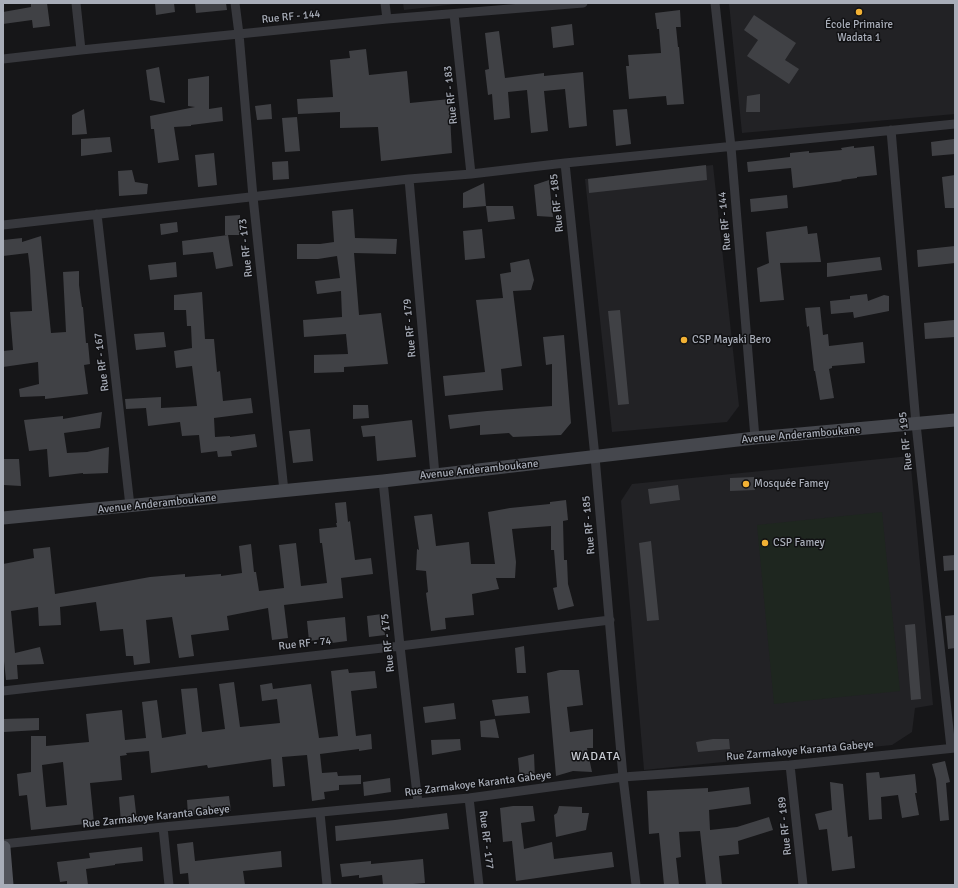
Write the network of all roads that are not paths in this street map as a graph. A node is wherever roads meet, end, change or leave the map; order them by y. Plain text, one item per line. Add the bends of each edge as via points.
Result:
1 (76, 3) edge
2 (235, 3) edge
3 (385, 3) edge
4 (582, 3) edge
5 (715, 3) edge
6 (454, 14) junction
7 (387, 20) junction
8 (239, 34) junction
9 (81, 50) junction
10 (3, 59) edge
11 (955, 124) edge
12 (891, 130) junction
13 (731, 147) junction
14 (565, 164) junction
15 (471, 174) junction
16 (409, 179) junction
17 (253, 198) junction
18 (97, 214) junction
19 (3, 225) edge
20 (955, 420) edge
21 (916, 424) junction
22 (756, 438) junction
23 (595, 457) junction
24 (435, 475) junction
25 (383, 481) junction
26 (284, 491) junction
27 (130, 506) junction
28 (3, 518) edge
29 (610, 620) junction
30 (400, 646) junction
31 (3, 691) edge
32 (953, 748) edge
33 (790, 765) junction
34 (623, 778) junction
35 (469, 798) junction
36 (418, 803) junction
37 (320, 813) junction
38 (163, 827) junction
39 (3, 844) edge
40 (3, 848) edge
41 (6, 885) edge
42 (169, 885) edge
43 (326, 885) edge
44 (480, 885) edge
45 (636, 885) edge
46 (803, 885) edge

1 - 9 street
2 - 8 street, Rue RF - 173
3 - 7 street
4 - 6 street, Rue RF - 144
5 - 13 street, Rue RF - 144
6 - 7 street, Rue RF - 144
6 - 15 street, Rue RF - 183
7 - 8 street, Rue RF - 144
8 - 9 street, Rue RF - 144
8 - 17 street, Rue RF - 173
9 - 10 street, Rue RF - 144
11 - 12 street
12 - 13 street
12 - 21 street, Rue RF - 195
13 - 14 street
13 - 22 street, Rue RF - 144
14 - 15 street
14 - 23 street, Rue RF - 185
15 - 16 street
16 - 17 street
16 - 24 street, Rue RF - 179
17 - 18 street
17 - 26 street, Rue RF - 173
18 - 19 street
18 - 27 street, Rue RF - 167
20 - 21 street, Avenue Anderamboukane
21 - 22 street, Avenue Anderamboukane
21 - 32 street, Rue RF - 195
22 - 23 street, Avenue Anderamboukane
23 - 24 street, Avenue Anderamboukane
23 - 29 street, Rue RF - 185
24 - 25 street, Avenue Anderamboukane
25 - 26 street, Avenue Anderamboukane
25 - 30 street, Rue RF - 175
26 - 27 street, Avenue Anderamboukane
27 - 28 street, Avenue Anderamboukane
29 - 30 street, Rue RF - 74
29 - 34 street, Rue RF - 185
30 - 31 street, Rue RF - 74
30 - 36 street, Rue RF - 175
32 - 33 street, Rue Zarmakoye Karanta Gabeye
33 - 34 street, Rue Zarmakoye Karanta Gabeye
33 - 46 street, Rue RF - 189
34 - 35 street, Rue Zarmakoye Karanta Gabeye
34 - 45 street, Rue RF - 185
35 - 36 street, Rue Zarmakoye Karanta Gabeye
35 - 44 street, Rue RF - 177
36 - 37 street, Rue Zarmakoye Karanta Gabeye
37 - 38 street, Rue Zarmakoye Karanta Gabeye
37 - 43 street
38 - 39 street, Rue Zarmakoye Karanta Gabeye
38 - 42 street
40 - 41 main road

